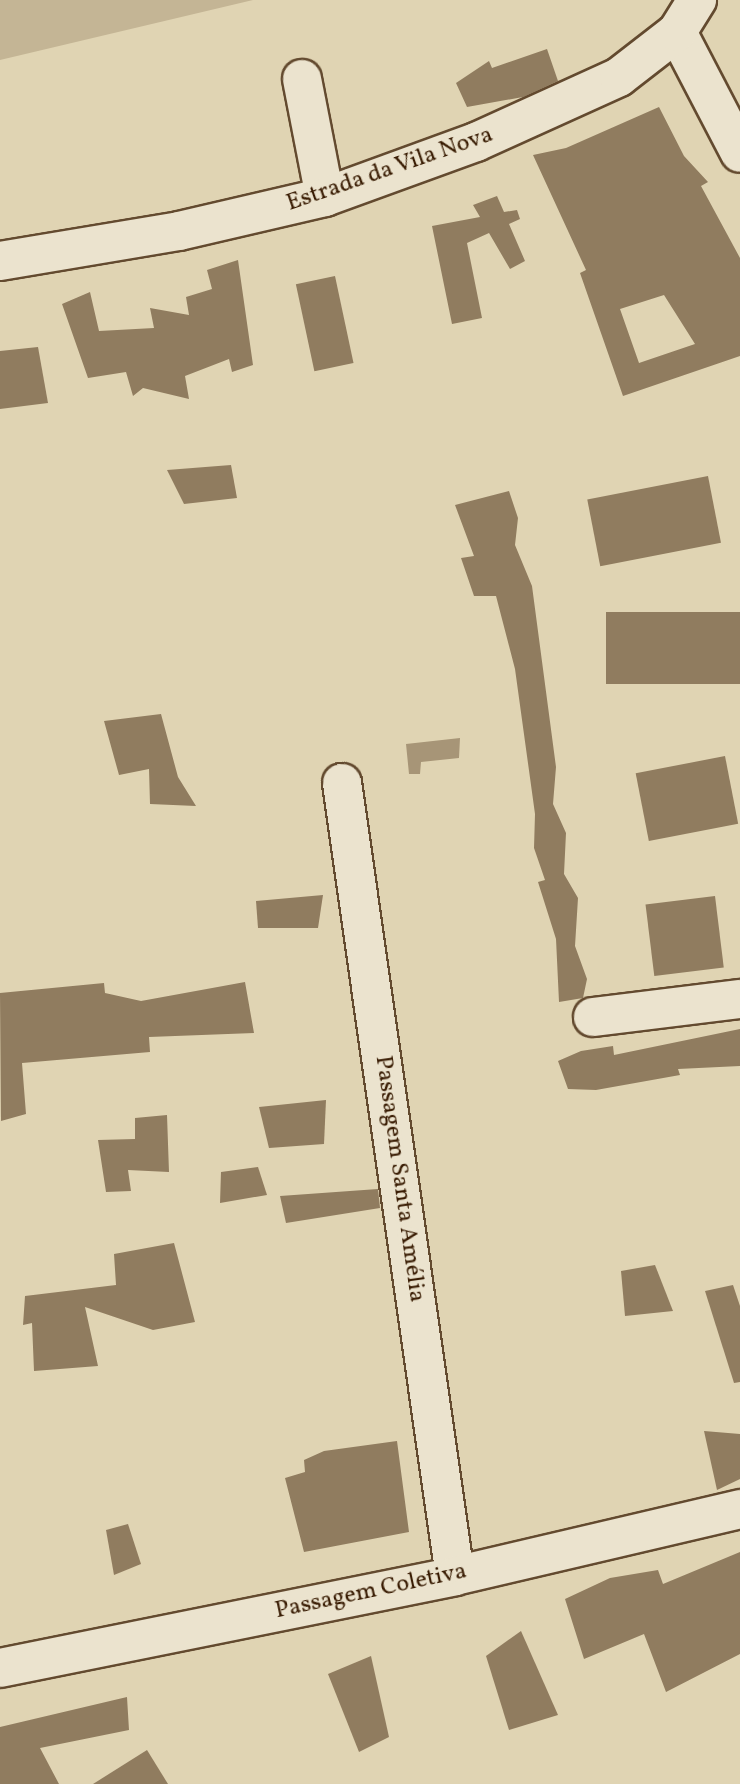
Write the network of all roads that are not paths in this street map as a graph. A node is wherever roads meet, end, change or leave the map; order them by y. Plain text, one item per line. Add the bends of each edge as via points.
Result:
1 (697, 0) edge
2 (677, 32) junction
3 (302, 79) dead end
4 (740, 153) edge
5 (325, 197) junction
6 (0, 261) edge
7 (342, 783) dead end
8 (740, 999) edge
9 (593, 1017) dead end
10 (740, 1509) edge
11 (455, 1576) junction
12 (0, 1668) edge

1 - 2 street, Estrada da Vila Nova
2 - 4 street
2 - 5 street, Estrada da Vila Nova via 619,77 554,111
3 - 5 street
5 - 6 street, Estrada da Vila Nova via 178,231
7 - 11 street, Passagem Santa Amélia
8 - 9 street
10 - 11 street, Passagem Coletiva
11 - 12 street, Passagem Coletiva

